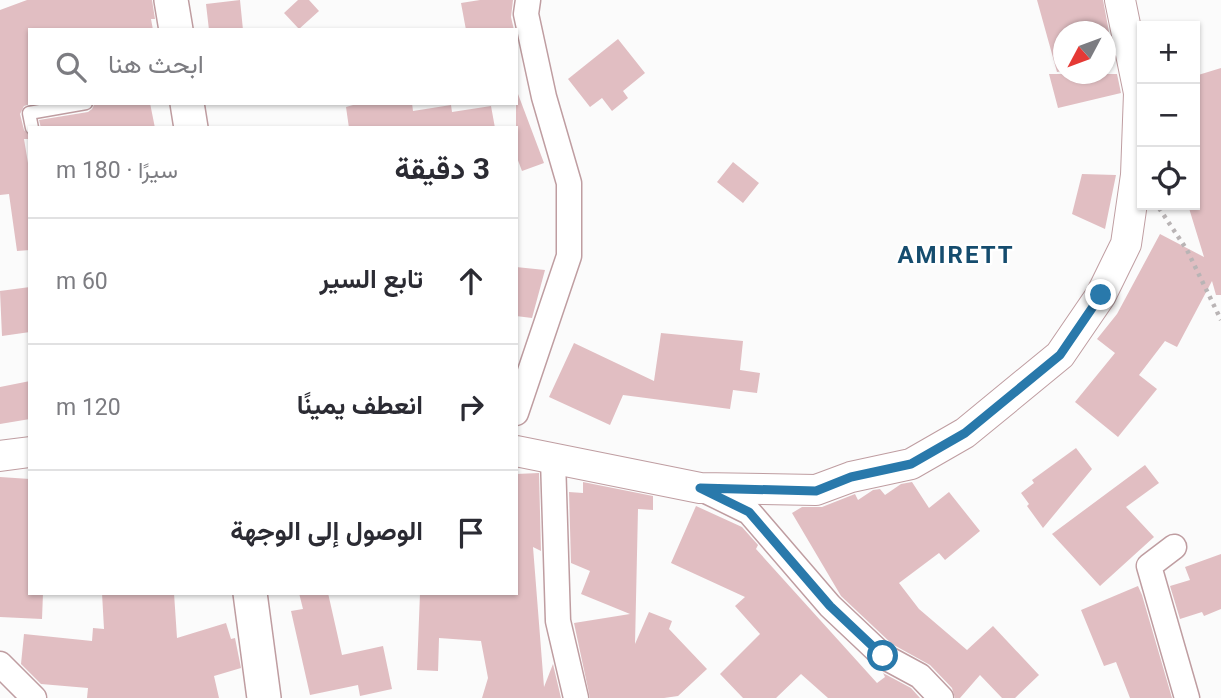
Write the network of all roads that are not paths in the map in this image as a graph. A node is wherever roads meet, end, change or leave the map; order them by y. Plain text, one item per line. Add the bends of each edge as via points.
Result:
1 (171, 0) edge
2 (528, 0) edge
3 (1120, 0) edge
4 (176, 28) edge
5 (75, 105) edge
6 (187, 105) edge
7 (32, 126) edge
8 (191, 126) edge
9 (518, 407) edge
10 (28, 452) edge
11 (518, 452) edge
12 (0, 456) edge
13 (553, 459) junction
14 (700, 488) junction
15 (1174, 547) dead end
16 (250, 595) edge
17 (0, 664) edge
18 (34, 698) edge
19 (264, 698) edge
20 (576, 698) edge
21 (942, 698) edge
22 (1187, 698) edge

1 - 4 main road
2 - 9 street via 526,14 544,97 569,183 569,256
3 - 14 street via 1139,93 1136,175 1126,244 1101,295 1060,355 965,433 911,464 851,477 816,491
5 - 7 lane via 29,113
6 - 8 main road
10 - 12 street
11 - 13 street
13 - 14 street
13 - 20 street via 558,621
14 - 21 street via 749,512 830,606 883,656 920,676
15 - 22 street via 1149,566
16 - 19 main road
17 - 18 street

